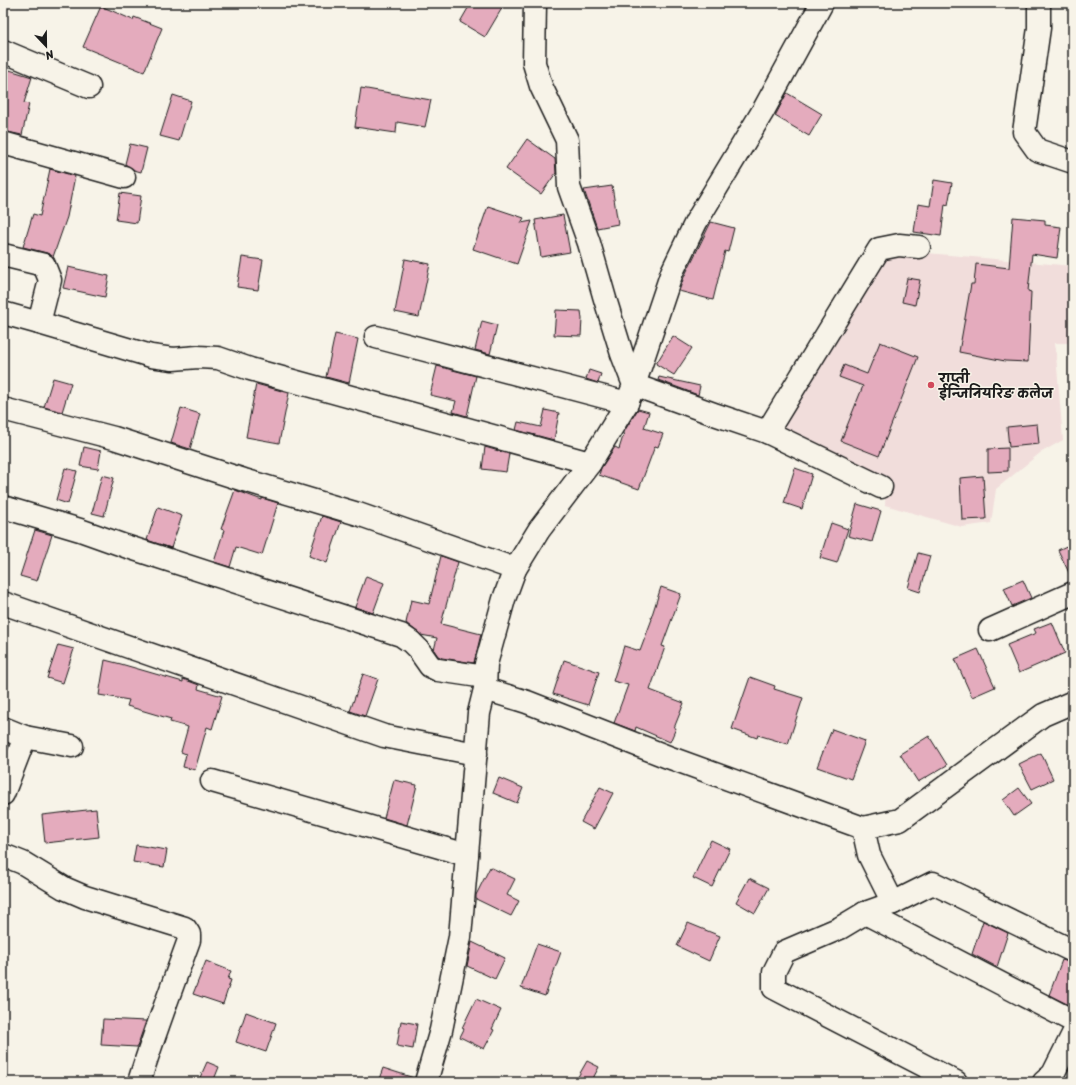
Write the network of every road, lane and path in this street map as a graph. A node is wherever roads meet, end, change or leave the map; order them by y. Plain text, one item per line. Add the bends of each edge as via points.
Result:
1 (535, 3) edge
2 (822, 3) edge
3 (1039, 3) edge
4 (3, 51) edge
5 (89, 87) dead end
6 (3, 143) edge
7 (1073, 162) edge
8 (124, 177) dead end
9 (919, 247) dead end
10 (3, 255) edge
11 (3, 313) edge
12 (40, 322) junction
13 (376, 337) dead end
14 (631, 394) junction
15 (3, 409) edge
16 (767, 432) junction
17 (590, 463) junction
18 (881, 487) dead end
19 (3, 507) edge
20 (515, 569) junction
21 (1073, 593) edge
22 (3, 603) edge
23 (990, 630) dead end
24 (485, 683) junction
25 (1073, 702) edge
26 (3, 728) edge
27 (25, 737) junction
28 (72, 746) dead end
29 (476, 754) junction
30 (212, 781) dead end
31 (3, 792) edge
32 (863, 828) junction
33 (3, 855) edge
34 (467, 855) junction
35 (892, 903) junction
36 (865, 913) junction
37 (1073, 951) edge
38 (1073, 1021) edge
39 (1073, 1034) edge
40 (139, 1082) edge
41 (426, 1082) edge
42 (956, 1082) edge
43 (1044, 1082) edge

1 - 14 street via 534,63 541,86 567,140 569,187 589,243 622,354
2 - 14 street via 763,111 696,222 672,272
3 - 7 street via 1039,28 1024,132 1037,150
4 - 5 street
6 - 8 street
9 - 16 street via 898,245 879,250
10 - 12 street via 44,265 50,280
11 - 12 street
12 - 17 street via 151,356 173,359 218,358
13 - 14 street
14 - 16 street via 714,414
14 - 17 street
15 - 20 street via 114,438 358,514
16 - 18 street
17 - 20 street via 539,530
19 - 24 street via 401,636 418,649 430,666
20 - 24 street via 486,664
21 - 23 street
22 - 29 street via 384,736
24 - 29 street via 479,713
24 - 32 street via 668,757
25 - 32 street via 1043,714 900,820
26 - 27 street
27 - 28 street
27 - 31 street
29 - 34 street
30 - 34 street
32 - 35 street via 869,855
33 - 40 street via 85,897 185,928 189,940
34 - 41 street via 460,937 441,1030
35 - 36 street
35 - 37 street via 933,883
36 - 38 street
36 - 42 street via 840,928 784,952 774,972 774,988
39 - 43 street via 1053,1074

